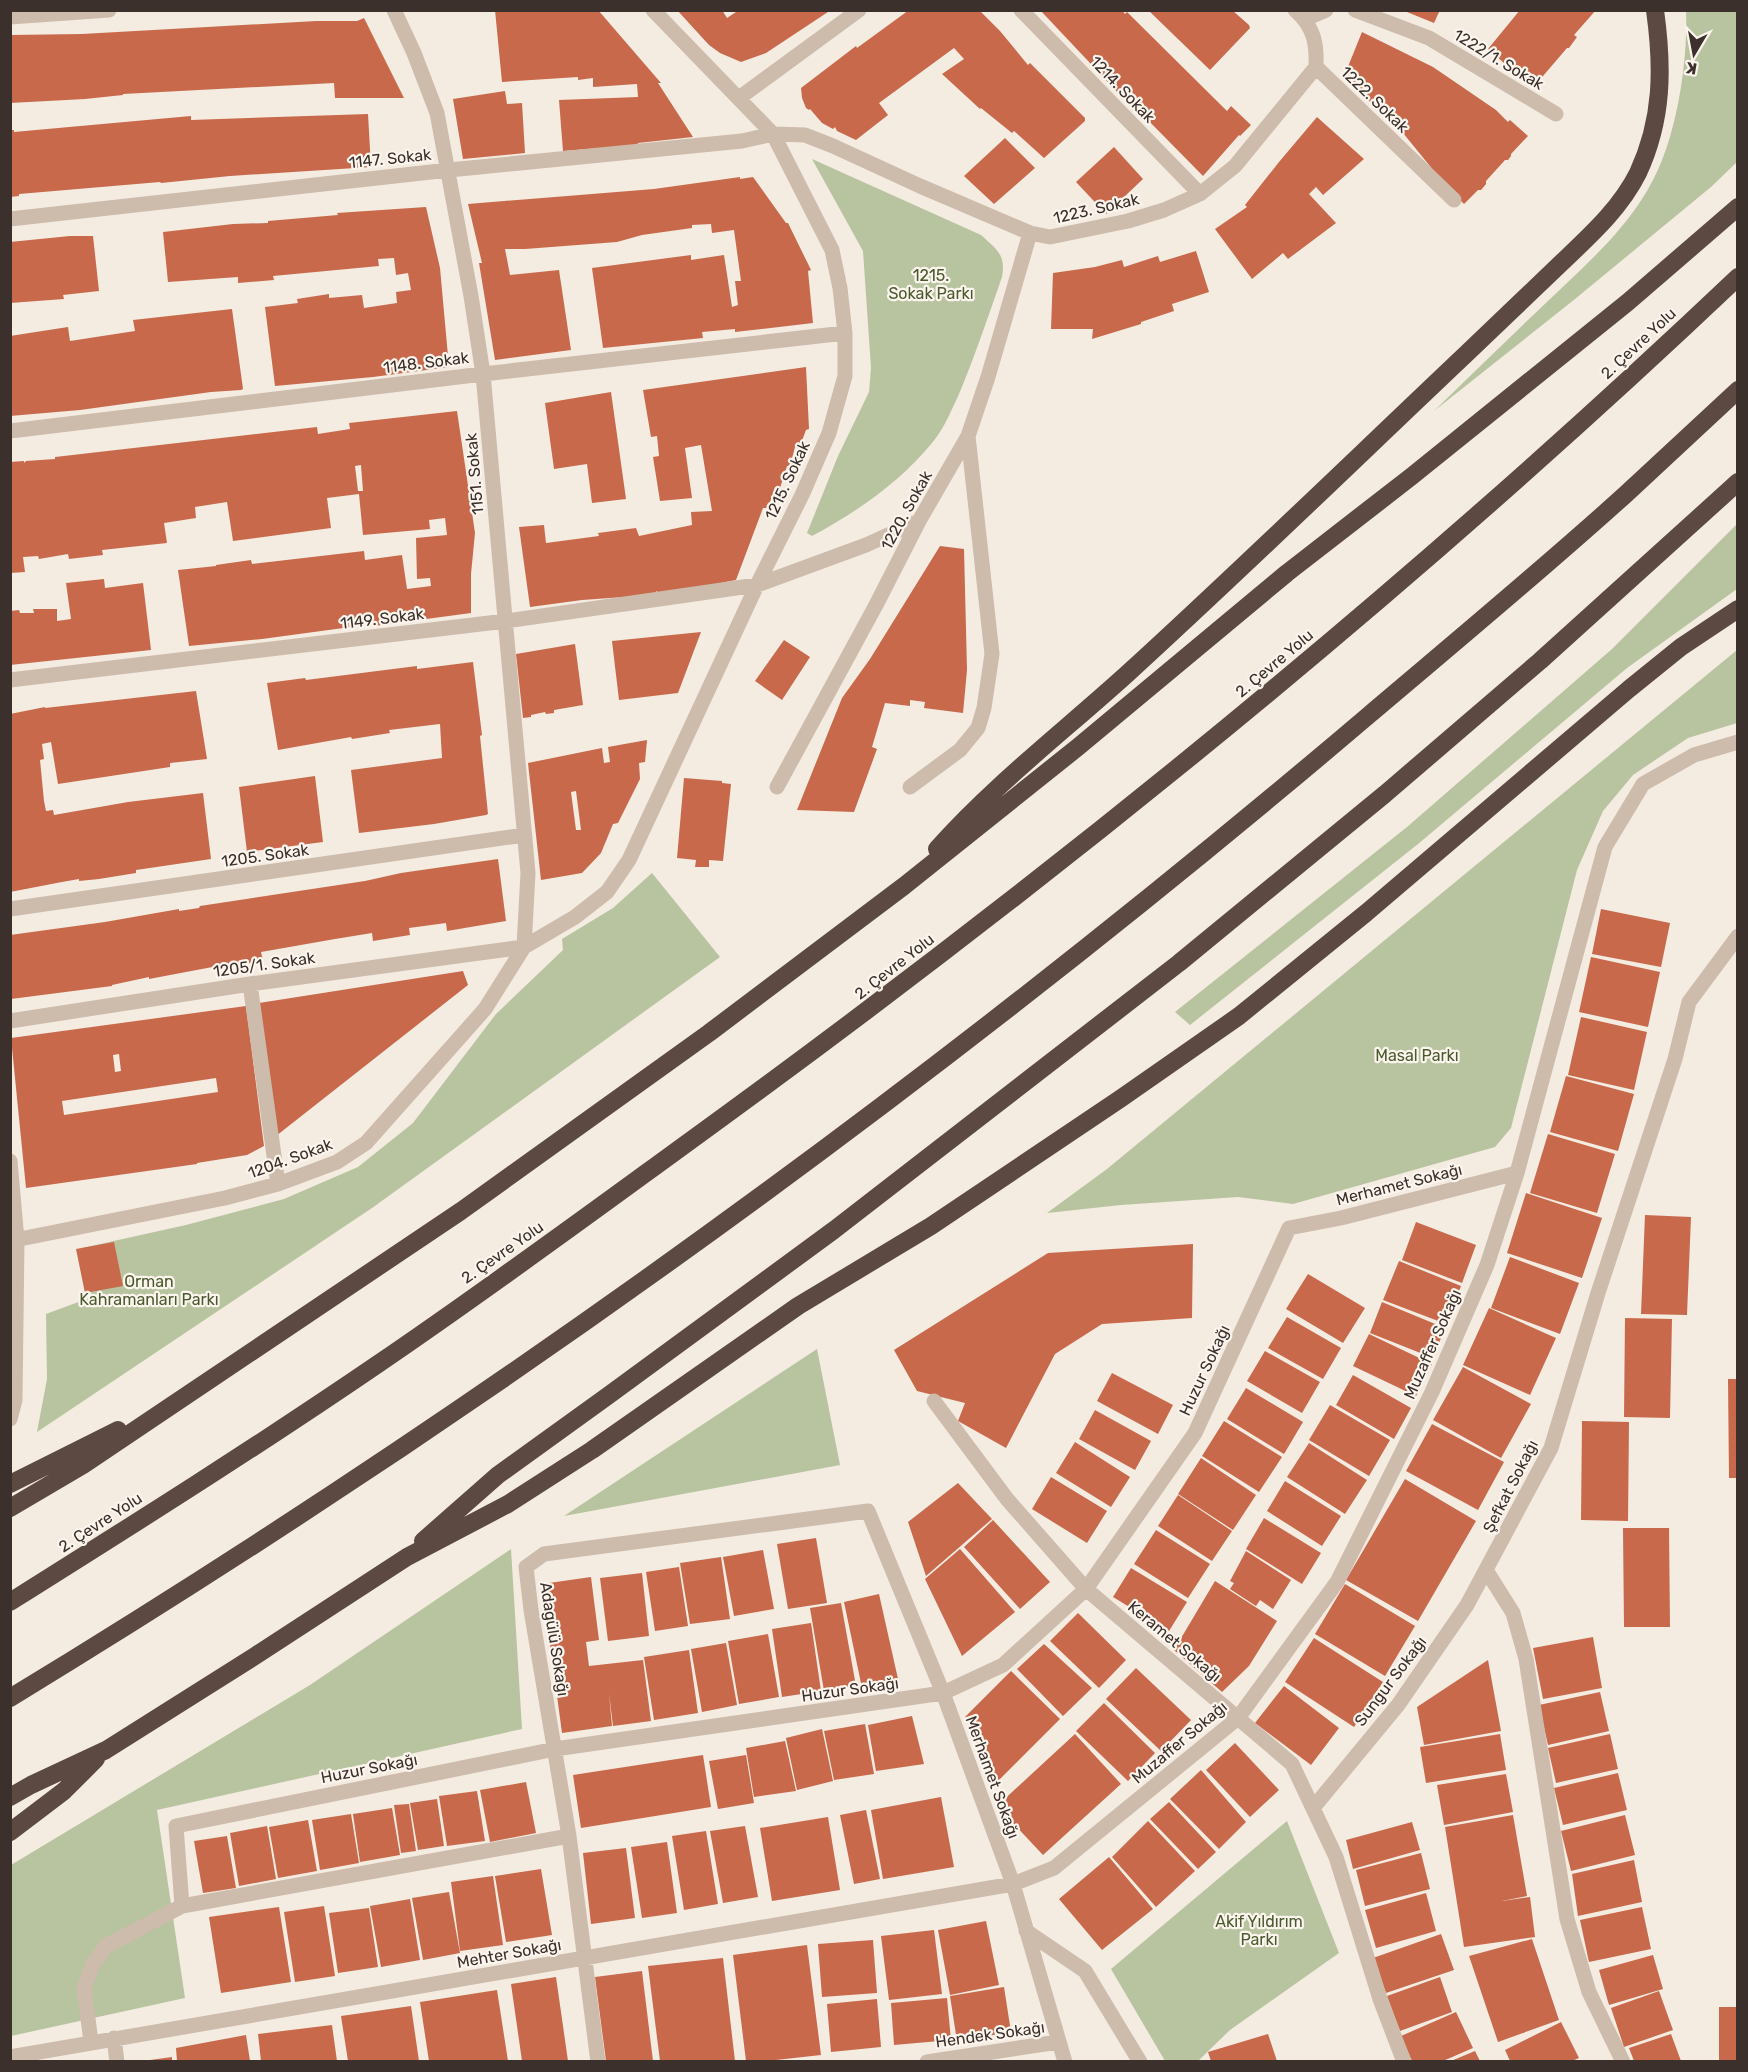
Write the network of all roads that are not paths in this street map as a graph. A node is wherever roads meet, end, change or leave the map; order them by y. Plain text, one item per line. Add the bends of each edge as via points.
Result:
1 (109, 10) edge
2 (394, 10) edge
3 (653, 10) edge
4 (859, 10) edge
5 (1021, 10) edge
6 (1326, 10) edge
7 (1355, 10) edge
8 (1655, 10) edge
9 (1300, 15) edge
10 (10, 17) edge
11 (1316, 67) junction
12 (739, 98) junction
13 (1556, 114) dead end
14 (773, 134) junction
15 (449, 170) junction
16 (1200, 194) junction
17 (1454, 200) dead end
18 (1737, 207) edge
19 (10, 219) edge
20 (1030, 233) junction
21 (1737, 277) edge
22 (845, 333) junction
23 (483, 374) junction
24 (1737, 390) edge
25 (10, 431) edge
26 (968, 436) junction
27 (1737, 482) edge
28 (919, 521) junction
29 (757, 585) junction
30 (1737, 609) edge
31 (506, 621) junction
32 (10, 680) edge
33 (1737, 742) edge
34 (777, 787) dead end
35 (910, 787) dead end
36 (524, 835) junction
37 (904, 886) junction
38 (10, 909) edge
39 (1737, 936) edge
40 (524, 946) junction
41 (250, 984) junction
42 (10, 1021) edge
43 (10, 1161) edge
44 (1517, 1173) junction
45 (278, 1184) junction
46 (1289, 1228) joint
47 (14, 1241) edge
48 (182, 1399) junction
49 (934, 1401) dead end
50 (10, 1419) edge
51 (10, 1484) edge
52 (10, 1508) edge
53 (868, 1511) joint
54 (407, 1557) junction
55 (1486, 1570) junction
56 (1086, 1589) junction
57 (10, 1602) edge
58 (943, 1694) junction
59 (10, 1698) edge
60 (1238, 1718) junction
61 (555, 1749) junction
62 (106, 1750) junction
63 (10, 1797) edge
64 (1313, 1808) junction
65 (10, 1832) edge
66 (569, 1836) junction
67 (1013, 1884) junction
68 (182, 1906) junction
69 (1026, 1931) junction
70 (585, 1958) junction
71 (114, 2038) junction
72 (91, 2042) junction
73 (1058, 2042) junction
74 (10, 2057) edge
75 (117, 2061) edge
76 (598, 2061) edge
77 (927, 2061) edge
78 (1065, 2061) edge
79 (1140, 2061) edge
80 (1404, 2061) edge
81 (1623, 2061) edge

1 - 10 street
2 - 15 street, 1151. Sokak via 437,114
3 - 12 street, 1215. Sokak
4 - 12 street
5 - 16 street, 1214. Sokak
6 - 9 street
7 - 13 street, 1222/1. Sokak via 1429,38
8 - 37 highway via 1660,52 1659,100 1650,142 1637,175 1616,208 1126,675 967,815
9 - 11 street, 1222. Sokak via 1317,45
11 - 16 street, 1223. Sokak via 1235,166
11 - 17 street, 1222. Sokak
12 - 14 street, 1215. Sokak
14 - 15 street, 1147. Sokak via 742,141
14 - 20 street, 1223. Sokak via 805,135
14 - 22 street, 1215. Sokak via 832,250
15 - 19 street, 1147. Sokak
15 - 23 street, 1151. Sokak
16 - 20 street, 1223. Sokak via 1128,221 1050,237
18 - 37 highway via 1619,310 1287,573
20 - 26 street, 1220. Sokak
21 - 57 highway, 2. Çevre Yolu via 1546,455 1319,652 1095,835 838,1034 378,1364
22 - 23 street, 1148. Sokak
22 - 29 street, 1215. Sokak via 845,376 828,434
23 - 25 street, 1148. Sokak
23 - 31 street, 1151. Sokak
24 - 59 highway via 1624,496 1267,802 922,1076 583,1325 306,1513
26 - 28 street, 1220. Sokak
26 - 35 street via 992,654 984,708 978,728 960,750
27 - 54 highway via 1540,662 1179,963 834,1230 498,1475
28 - 29 street, 1149. Sokak
28 - 34 street, 1220. Sokak
29 - 31 street, 1149. Sokak
29 - 40 street, 1215. Sokak via 629,860 607,892 575,917
30 - 54 highway via 1629,689 1239,1016 931,1226 798,1306 592,1450 508,1504
31 - 32 street, 1149. Sokak
31 - 36 street, 1151. Sokak
33 - 44 street, Muzaffer Sokağı via 1694,755 1643,784 1605,847
36 - 38 street, 1205. Sokak
36 - 40 street, 1151. Sokak via 528,873
37 - 48 highway via 710,1034 518,1172
39 - 55 street, Şefkat Sokağı via 1689,1002 1675,1059 1551,1448
40 - 41 street, 1205/1. Sokak
40 - 45 street, 1204. Sokak via 485,1009 366,1143 337,1162
41 - 42 street, 1205/1. Sokak
41 - 45 street
43 - 47 street
44 - 46 street, Merhamet Sokağı
44 - 60 street, Muzaffer Sokağı via 1487,1265 1432,1392 1337,1582
45 - 47 street, 1204. Sokak
46 - 56 street, Huzur Sokağı via 1195,1433
47 - 50 street via 15,1400
48 - 51 highway
48 - 52 highway
49 - 56 street, Keramet Sokağı via 1007,1499
53 - 58 street, Merhamet Sokağı
53 - 61 street, Adagülü Sokağı via 544,1554 526,1567
54 - 62 highway
55 - 64 street, Sungur Sokağı via 1467,1605 1398,1705
55 - 81 street via 1513,1613 1526,1659 1567,1919 1589,1992
56 - 58 street, Huzur Sokağı via 1003,1665
56 - 60 street, Keramet Sokağı
58 - 61 street, Huzur Sokağı
58 - 67 street, Merhamet Sokağı
60 - 64 street, Keramet Sokağı via 1292,1764
60 - 67 street, Muzaffer Sokağı via 1054,1868
61 - 66 street, Adagülü Sokağı
61 - 68 street, Huzur Sokağı via 176,1826
62 - 63 highway
62 - 65 highway via 64,1791
64 - 80 street, Keramet Sokağı via 1336,1857 1380,1999
66 - 68 street
66 - 70 street, Adagülü Sokağı
67 - 69 street, Merhamet Sokağı
67 - 70 street, Mehter Sokağı
68 - 72 street via 106,1946 93,1964 84,1987
69 - 73 street, Merhamet Sokağı
69 - 79 street via 1085,1971
70 - 71 street, Mehter Sokağı
70 - 76 street, Adagülü Sokağı
71 - 72 street, Mehter Sokağı
71 - 75 street
72 - 74 street, Mehter Sokağı
73 - 77 street, Hendek Sokağı
73 - 78 street, Merhamet Sokağı

